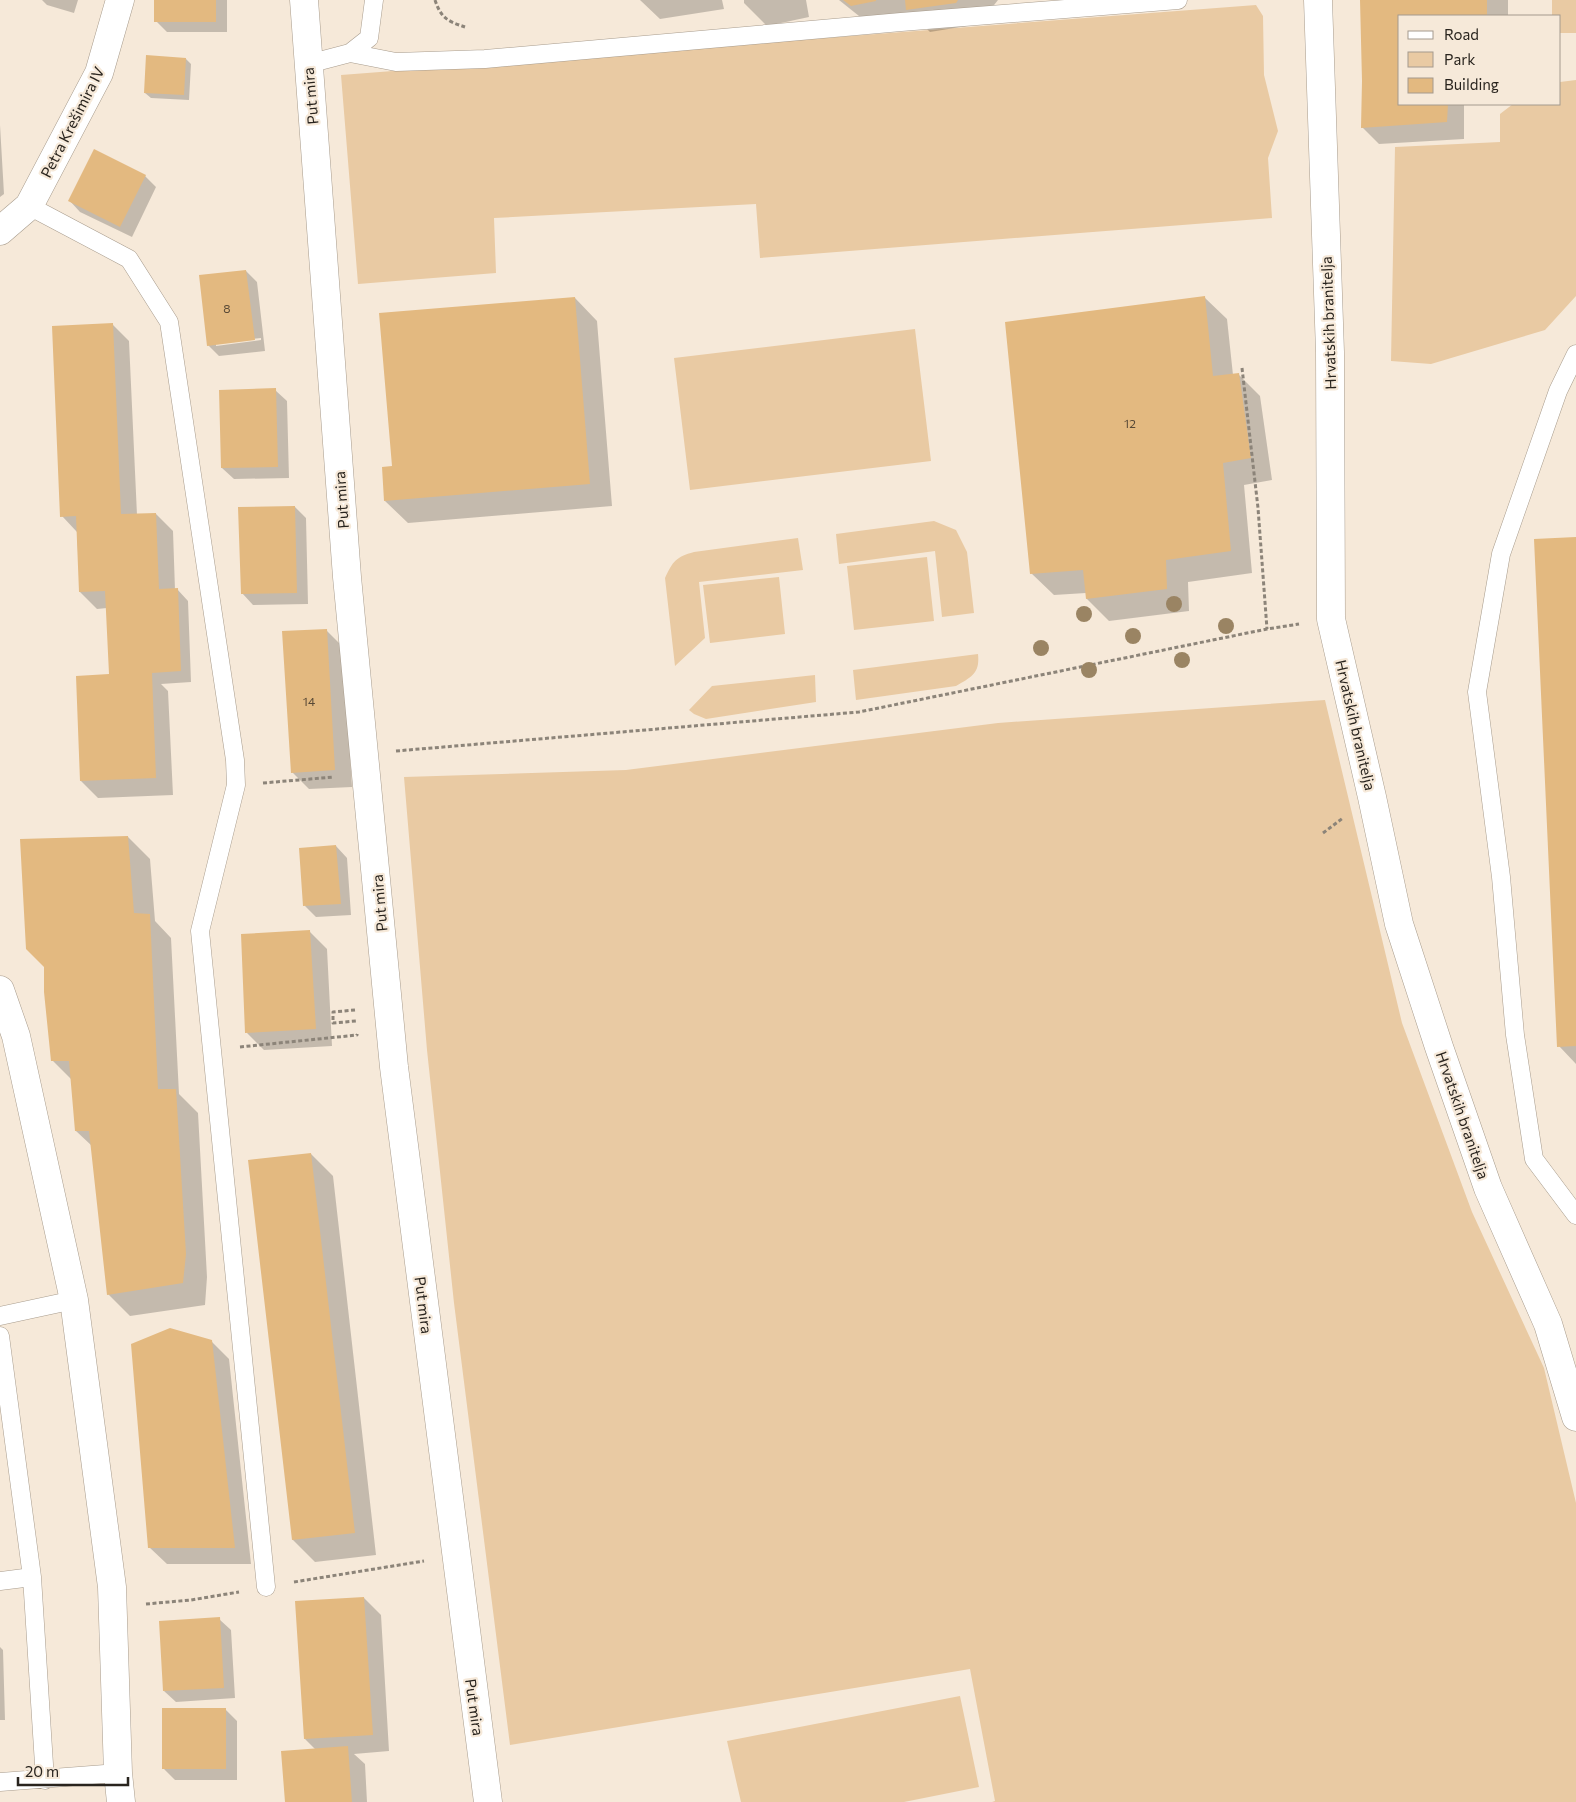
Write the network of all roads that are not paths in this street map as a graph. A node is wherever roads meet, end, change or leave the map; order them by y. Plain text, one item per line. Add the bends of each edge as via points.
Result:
1 (120, 0) edge
2 (304, 0) edge
3 (374, 0) edge
4 (1178, 0) edge
5 (1318, 0) edge
6 (350, 53) junction
7 (308, 64) junction
8 (29, 206) junction
9 (0, 232) edge
10 (1576, 354) edge
11 (0, 990) edge
12 (1576, 1215) edge
13 (74, 1300) junction
14 (0, 1316) edge
15 (0, 1336) edge
16 (1576, 1417) edge
17 (32, 1577) junction
18 (0, 1581) edge
19 (266, 1587) road end
20 (118, 1773) junction
21 (45, 1780) junction
22 (0, 1782) edge
23 (121, 1802) edge
24 (488, 1802) edge

1 - 8 street, Petra Krešimira IV via 99,73
2 - 7 street, Put mira
3 - 6 lane via 369,38
4 - 6 lane via 485,59 396,62
5 - 16 street, Hrvatskih branitelja via 1330,352 1331,619 1398,924 1488,1188 1548,1324
6 - 7 lane
7 - 24 street, Put mira via 347,577 395,1077
8 - 9 street, Petra Krešimira IV
8 - 19 lane via 129,259 169,322 235,760 236,786 200,931
10 - 12 lane via 1558,391 1501,554 1477,692 1501,878 1515,1035 1534,1159
11 - 13 street via 16,1036
13 - 14 lane
13 - 20 street via 112,1587
15 - 17 lane
17 - 18 lane
17 - 21 lane
20 - 21 lane
20 - 23 street
21 - 22 lane

